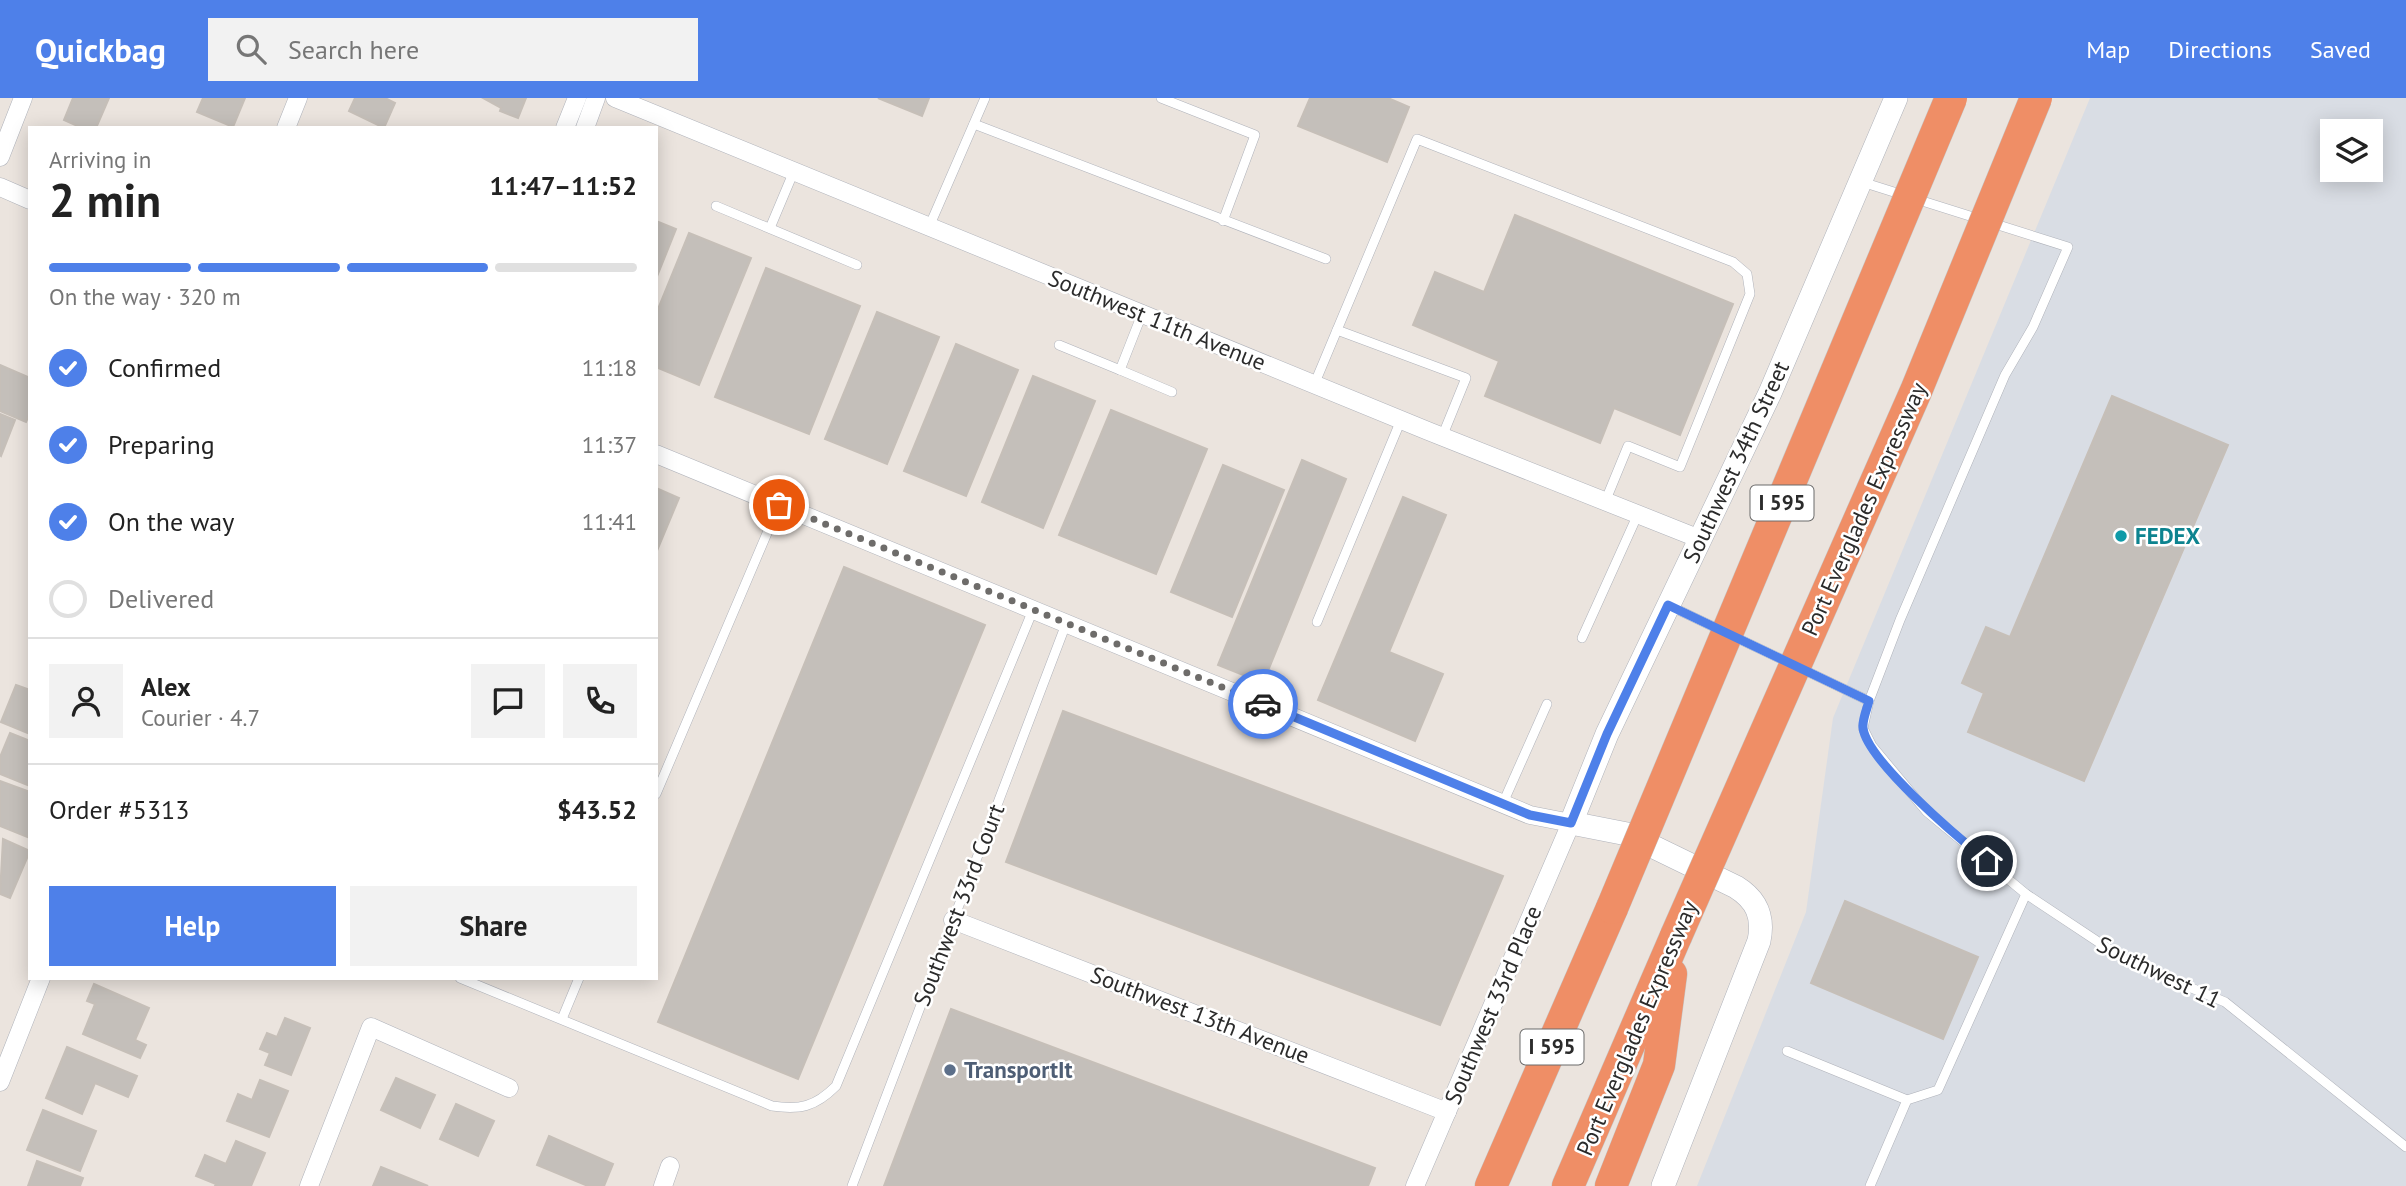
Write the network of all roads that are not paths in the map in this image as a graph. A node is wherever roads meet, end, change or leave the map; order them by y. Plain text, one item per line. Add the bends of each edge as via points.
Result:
1 (23, 98) edge
2 (298, 98) edge
3 (577, 98) edge
4 (596, 98) edge
5 (615, 98) edge
6 (985, 98) edge
7 (1161, 98) edge
8 (1896, 98) edge
9 (1951, 98) edge
10 (2036, 98) edge
11 (975, 124) junction
12 (287, 126) edge
13 (566, 126) edge
14 (586, 126) edge
15 (0, 157) edge
16 (794, 171) junction
17 (1861, 181) junction
18 (0, 187) edge
19 (28, 199) edge
20 (716, 206) dead end
21 (1223, 221) junction
22 (929, 227) junction
23 (770, 228) junction
24 (1326, 260) dead end
25 (857, 265) dead end
26 (1142, 314) junction
27 (1337, 330) junction
28 (1059, 345) dead end
29 (1120, 370) junction
30 (1314, 385) junction
31 (1172, 392) dead end
32 (1401, 420) junction
33 (1443, 437) junction
34 (658, 455) edge
35 (1605, 502) junction
36 (779, 505) junction
37 (1638, 514) junction
38 (1700, 539) junction
39 (1668, 605) junction
40 (1033, 610) junction
41 (1317, 622) dead end
42 (1066, 624) junction
43 (1582, 638) dead end
44 (1869, 701) junction
45 (1547, 704) dead end
46 (658, 789) edge
47 (1503, 803) junction
48 (1571, 823) junction
49 (2026, 894) junction
50 (953, 920) junction
51 (1676, 936) junction
52 (40, 980) edge
53 (465, 980) edge
54 (578, 980) edge
55 (562, 1018) junction
56 (1787, 1051) dead end
57 (0, 1082) edge
58 (509, 1088) dead end
59 (1907, 1100) junction
60 (1447, 1112) junction
61 (2406, 1147) edge
62 (670, 1166) dead end
63 (309, 1186) edge
64 (663, 1186) edge
65 (852, 1186) edge
66 (1415, 1186) edge
67 (1491, 1186) edge
68 (1568, 1186) edge
69 (1611, 1186) edge
70 (1663, 1186) edge
71 (1870, 1186) edge

1 - 15 street
2 - 12 street
3 - 13 street
4 - 14 street
5 - 16 street, Southwest 11th Avenue
6 - 11 lane
7 - 21 lane via 1255,135
8 - 17 street, Southwest 34th Street
9 - 67 highway, I 595, bridge
10 - 51 highway, Port Everglades Expressway / I 595, bridge via 1916,391
11 - 21 lane
11 - 22 lane
16 - 22 street, Southwest 11th Avenue
16 - 23 lane
17 - 38 street, Southwest 34th Street via 1770,393
17 - 44 lane via 2068,247 2033,327 2005,376
18 - 19 street
20 - 23 lane
21 - 24 lane
22 - 26 street, Southwest 11th Avenue
23 - 25 lane
26 - 29 lane
26 - 30 street, Southwest 11th Avenue
27 - 30 lane
27 - 33 lane via 1466,378
27 - 35 lane via 1417,139 1734,262 1747,274 1750,294 1680,467 1628,446
28 - 29 lane
29 - 31 lane
30 - 32 street, Southwest 11th Avenue
32 - 33 street, Southwest 11th Avenue
32 - 41 lane
33 - 35 street, Southwest 11th Avenue
34 - 36 street
35 - 37 street, Southwest 11th Avenue
36 - 40 street
36 - 46 lane
37 - 38 street, Southwest 11th Avenue
37 - 43 lane
38 - 39 street, Southwest 34th Street
39 - 44 lane
39 - 48 street, Southwest 34th Street
40 - 42 street
40 - 55 lane via 836,1086 821,1101 798,1110 772,1106
42 - 47 street
42 - 50 lane, Southwest 33rd Court
44 - 49 lane, Southwest 11 via 1863,728 1872,746 1927,812
45 - 47 lane
47 - 48 street via 1530,815
48 - 60 street, Southwest 33rd Place
48 - 70 street via 1627,834 1746,893 1761,920 1759,941
49 - 59 lane via 1938,1090
49 - 61 lane, Southwest 11 via 2127,961 2225,1002
50 - 60 street, Southwest 13th Avenue
50 - 65 lane, Southwest 33rd Court
51 - 68 highway, Port Everglades Expressway / I 595
51 - 69 highway via 1659,1065
52 - 57 street
53 - 55 lane
54 - 55 lane
56 - 59 lane
58 - 63 street via 371,1027
59 - 71 lane
60 - 66 street, Southwest 33rd Place
62 - 64 street

